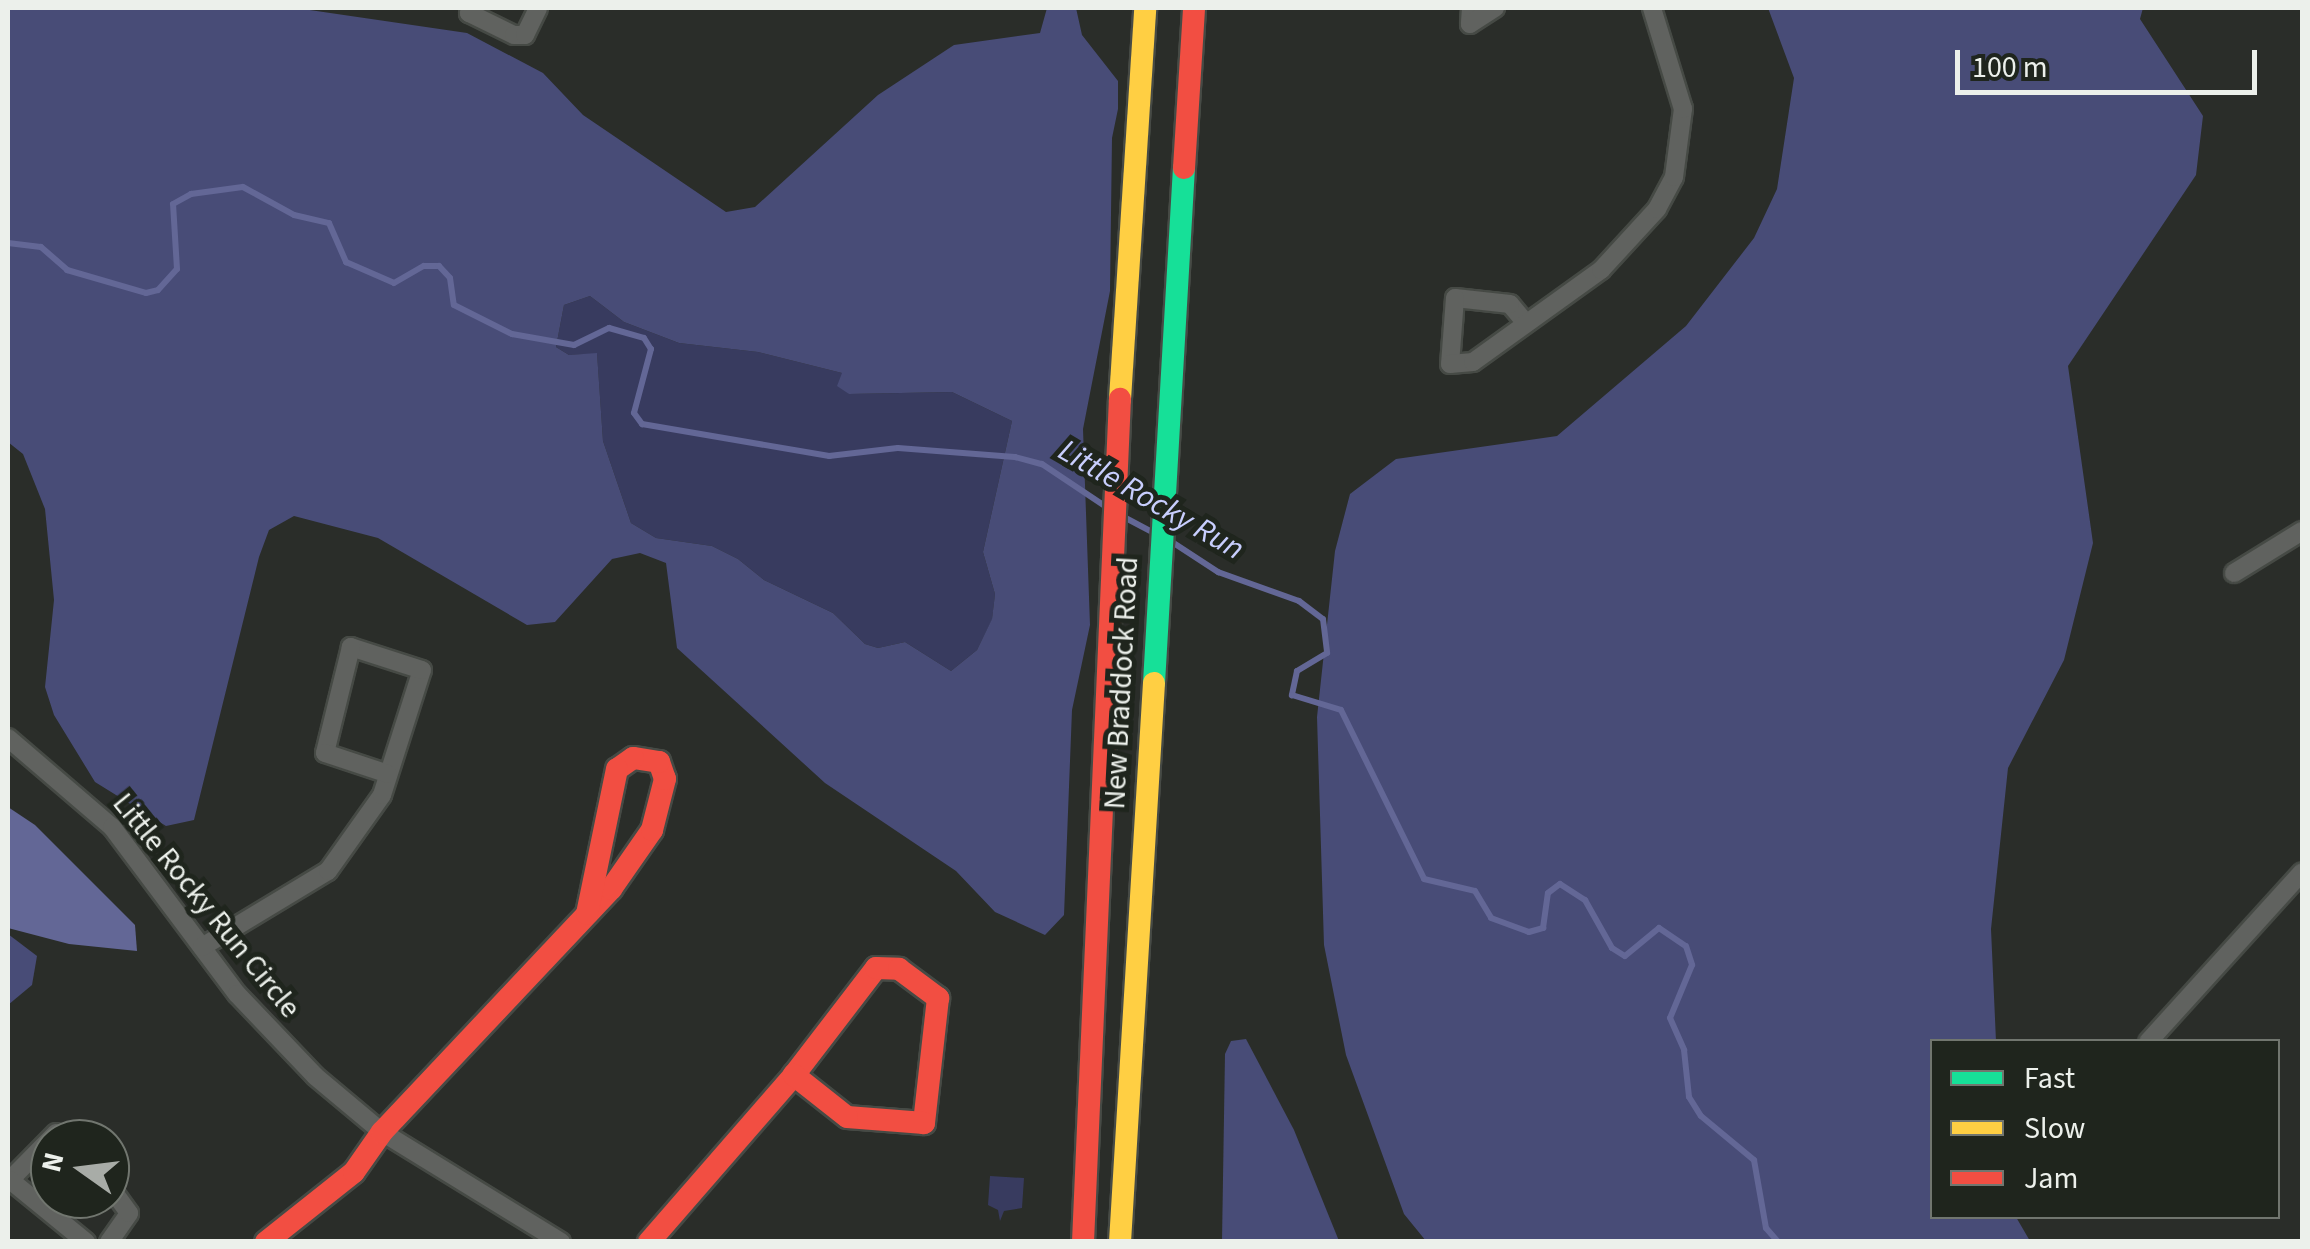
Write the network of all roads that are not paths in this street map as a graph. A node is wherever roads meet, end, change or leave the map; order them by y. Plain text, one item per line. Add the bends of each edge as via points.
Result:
1 (472, 8) edge
2 (538, 8) edge
3 (1145, 8) edge
4 (1194, 8) edge
5 (1470, 8) edge
6 (1496, 8) edge
7 (1652, 8) edge
8 (1525, 322) junction
9 (2302, 531) edge
10 (2234, 573) dead end
11 (8, 738) edge
12 (388, 774) junction
13 (2302, 872) edge
14 (587, 914) junction
15 (202, 947) junction
16 (2151, 1039) edge
17 (794, 1076) junction
18 (382, 1132) junction
19 (30, 1160) edge
20 (30, 1196) edge
21 (58, 1219) edge
22 (125, 1219) edge
23 (86, 1242) edge
24 (109, 1242) edge
25 (266, 1242) edge
26 (561, 1242) edge
27 (649, 1242) edge
28 (1083, 1242) edge
29 (1120, 1242) edge

1 - 2 street via 470,14 514,35 525,35
3 - 28 main road, New Braddock Road via 1106,629
4 - 29 main road, New Braddock Road
5 - 6 street via 1470,24
7 - 8 street via 1683,109 1674,177 1632,240
8 - 8 street via 1473,362 1450,364 1455,298 1510,304
9 - 10 street
11 - 15 street, Little Rocky Run Circle via 112,827
12 - 12 street via 422,670 350,646 325,753
12 - 15 street via 361,833 328,872
13 - 16 street
14 - 14 main road via 652,830 665,779 659,762 633,758 618,769
14 - 18 main road
15 - 18 street, Little Rocky Run Circle via 273,1035
17 - 17 main road via 876,968 898,969 938,998 924,1123 847,1117
17 - 27 main road
18 - 25 main road via 354,1172
18 - 26 street, Little Rocky Run Circle
19 - 20 street via 10,1180
21 - 23 street
22 - 24 street

